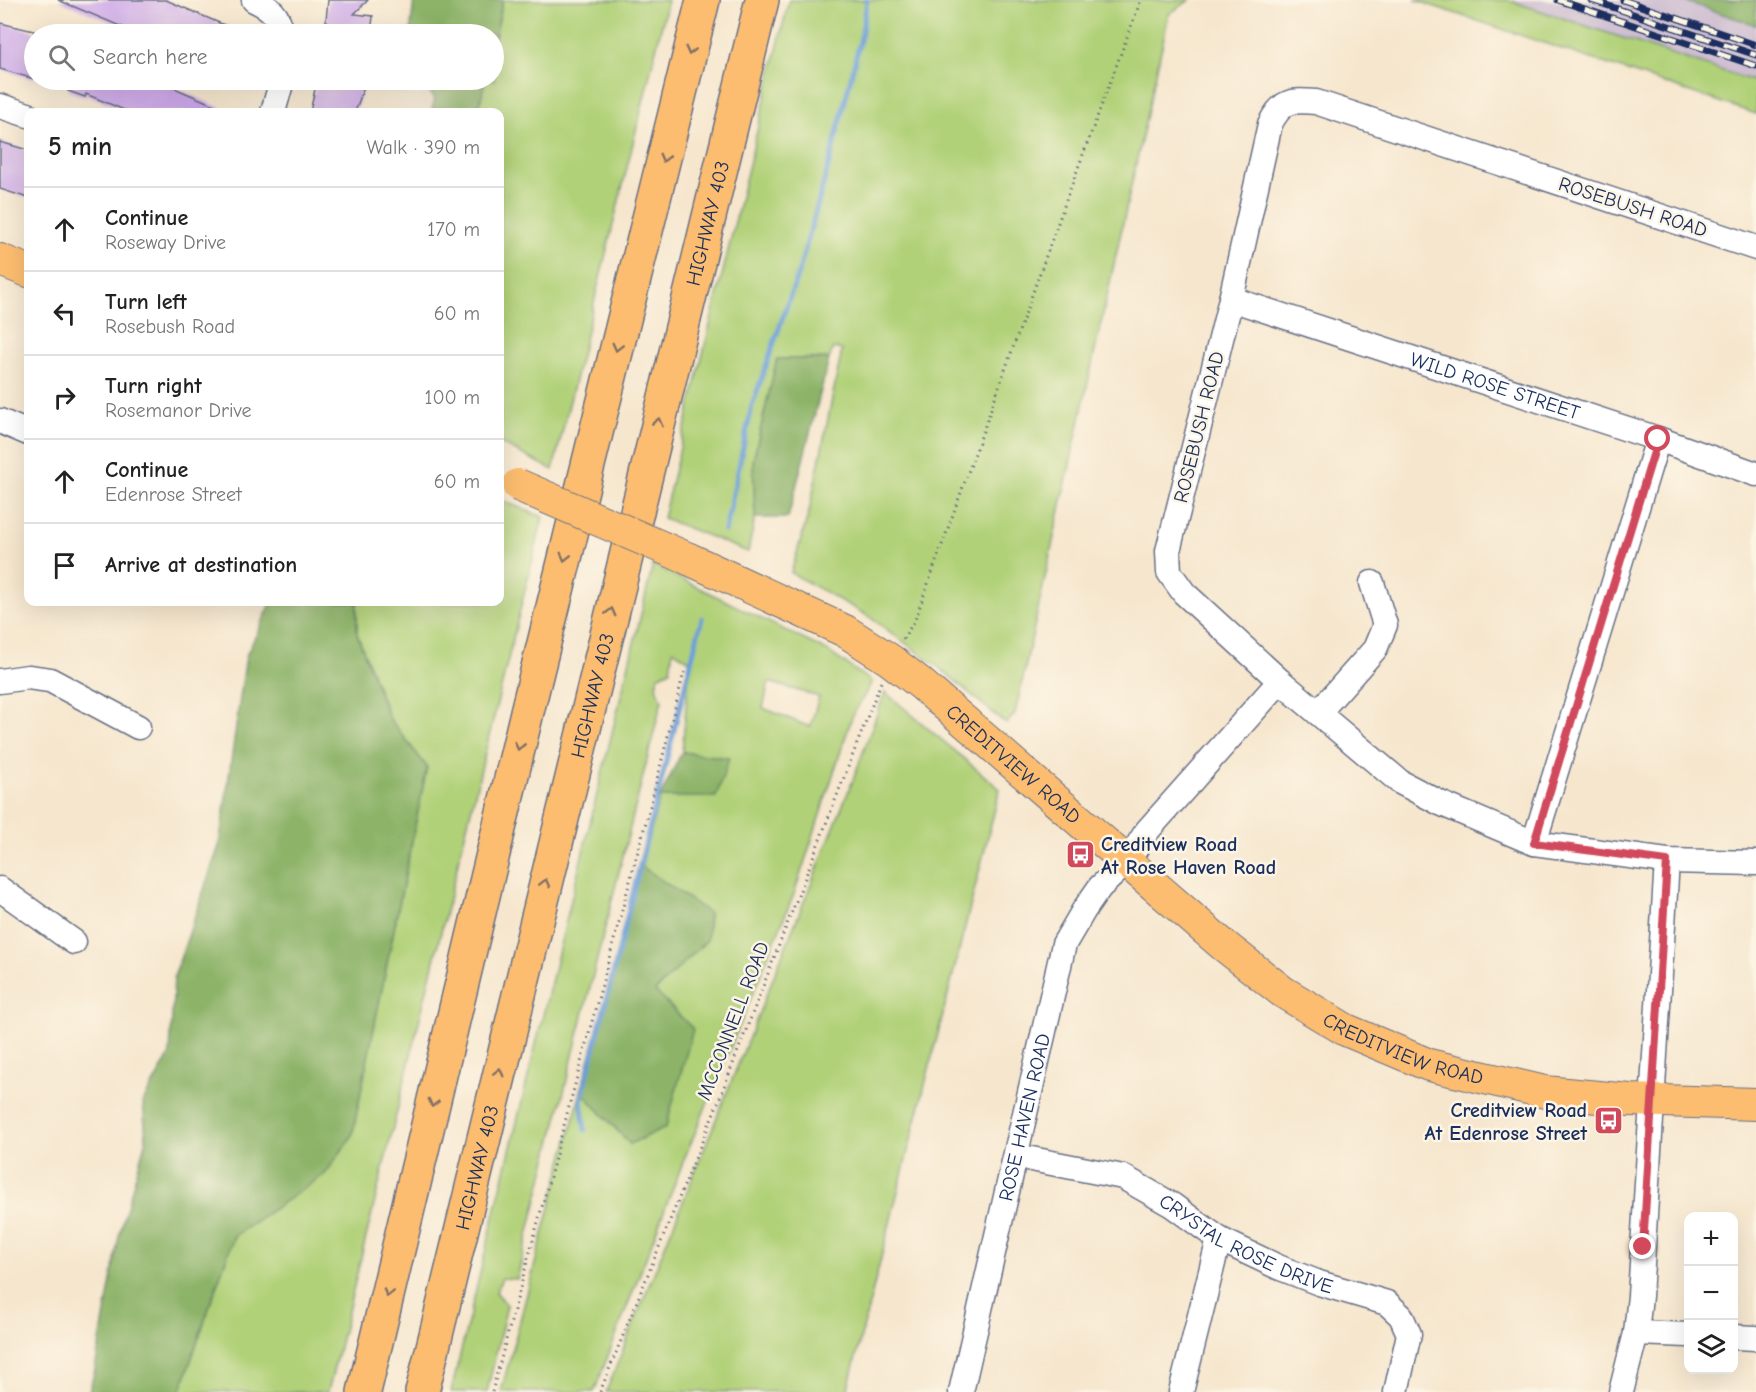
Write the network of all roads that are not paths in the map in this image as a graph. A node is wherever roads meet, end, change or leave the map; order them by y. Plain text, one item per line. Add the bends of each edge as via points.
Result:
1 (254, 0) edge
2 (703, 0) edge
3 (762, 0) edge
4 (279, 24) edge
5 (279, 90) edge
6 (0, 106) edge
7 (274, 108) edge
8 (24, 114) edge
9 (1756, 248) edge
10 (0, 260) edge
11 (24, 269) edge
12 (1231, 299) junction
13 (0, 421) edge
14 (24, 431) edge
15 (1658, 439) junction
16 (1756, 474) edge
17 (509, 481) edge
18 (1372, 583) dead end
19 (0, 681) edge
20 (1280, 681) junction
21 (1317, 713) junction
22 (138, 727) dead end
23 (1534, 843) junction
24 (1667, 861) junction
25 (1126, 862) junction
26 (1756, 863) edge
27 (0, 889) edge
28 (74, 942) dead end
29 (1653, 1101) junction
30 (1756, 1104) edge
31 (1017, 1156) junction
32 (1219, 1239) junction
33 (1636, 1333) junction
34 (1684, 1335) edge
35 (1738, 1337) edge
36 (1756, 1338) edge
37 (364, 1392) edge
38 (422, 1392) edge
39 (961, 1392) edge
40 (1180, 1392) edge
41 (1396, 1392) edge
42 (1621, 1392) edge

1 - 4 street via 270,7
2 -> 37 highway
38 -> 3 highway, HIGHWAY 403
5 - 7 street
6 - 8 street
9 - 12 street, ROSEBUSH ROAD via 1316,102 1296,101 1278,109 1270,124
10 - 11 main road
12 - 15 street, WILD ROSE STREET
12 - 20 street, ROSEBUSH ROAD via 1168,551 1169,572 1184,593
13 - 14 street
15 - 16 street, WILD ROSE STREET
15 - 23 street
17 - 25 main road, CREDITVIEW ROAD, bridge via 845,631 920,683
18 - 21 street via 1385,625 1375,649
19 - 22 street via 28,677 50,681
20 - 21 street, ROSEBUSH ROAD
20 - 25 street, ROSE HAVEN ROAD via 1147,831
21 - 23 street, ROSEBUSH ROAD via 1400,782
23 - 24 street, ROSEBUSH ROAD
24 - 26 street, ROSEBUSH ROAD
24 - 29 street
25 - 29 main road, CREDITVIEW ROAD via 1283,992 1346,1030 1441,1068 1545,1092
25 - 31 street, ROSE HAVEN ROAD via 1100,887 1064,944
27 - 28 street
29 - 30 main road, CREDITVIEW ROAD
29 - 33 street
31 - 32 street, CRYSTAL ROSE DRIVE via 1123,1177 1172,1205
31 - 39 street, ROSE HAVEN ROAD
32 - 40 street
32 - 41 street, CRYSTAL ROSE DRIVE via 1278,1267 1386,1303 1401,1316 1409,1334
33 - 34 street
33 - 42 street
35 - 36 street

